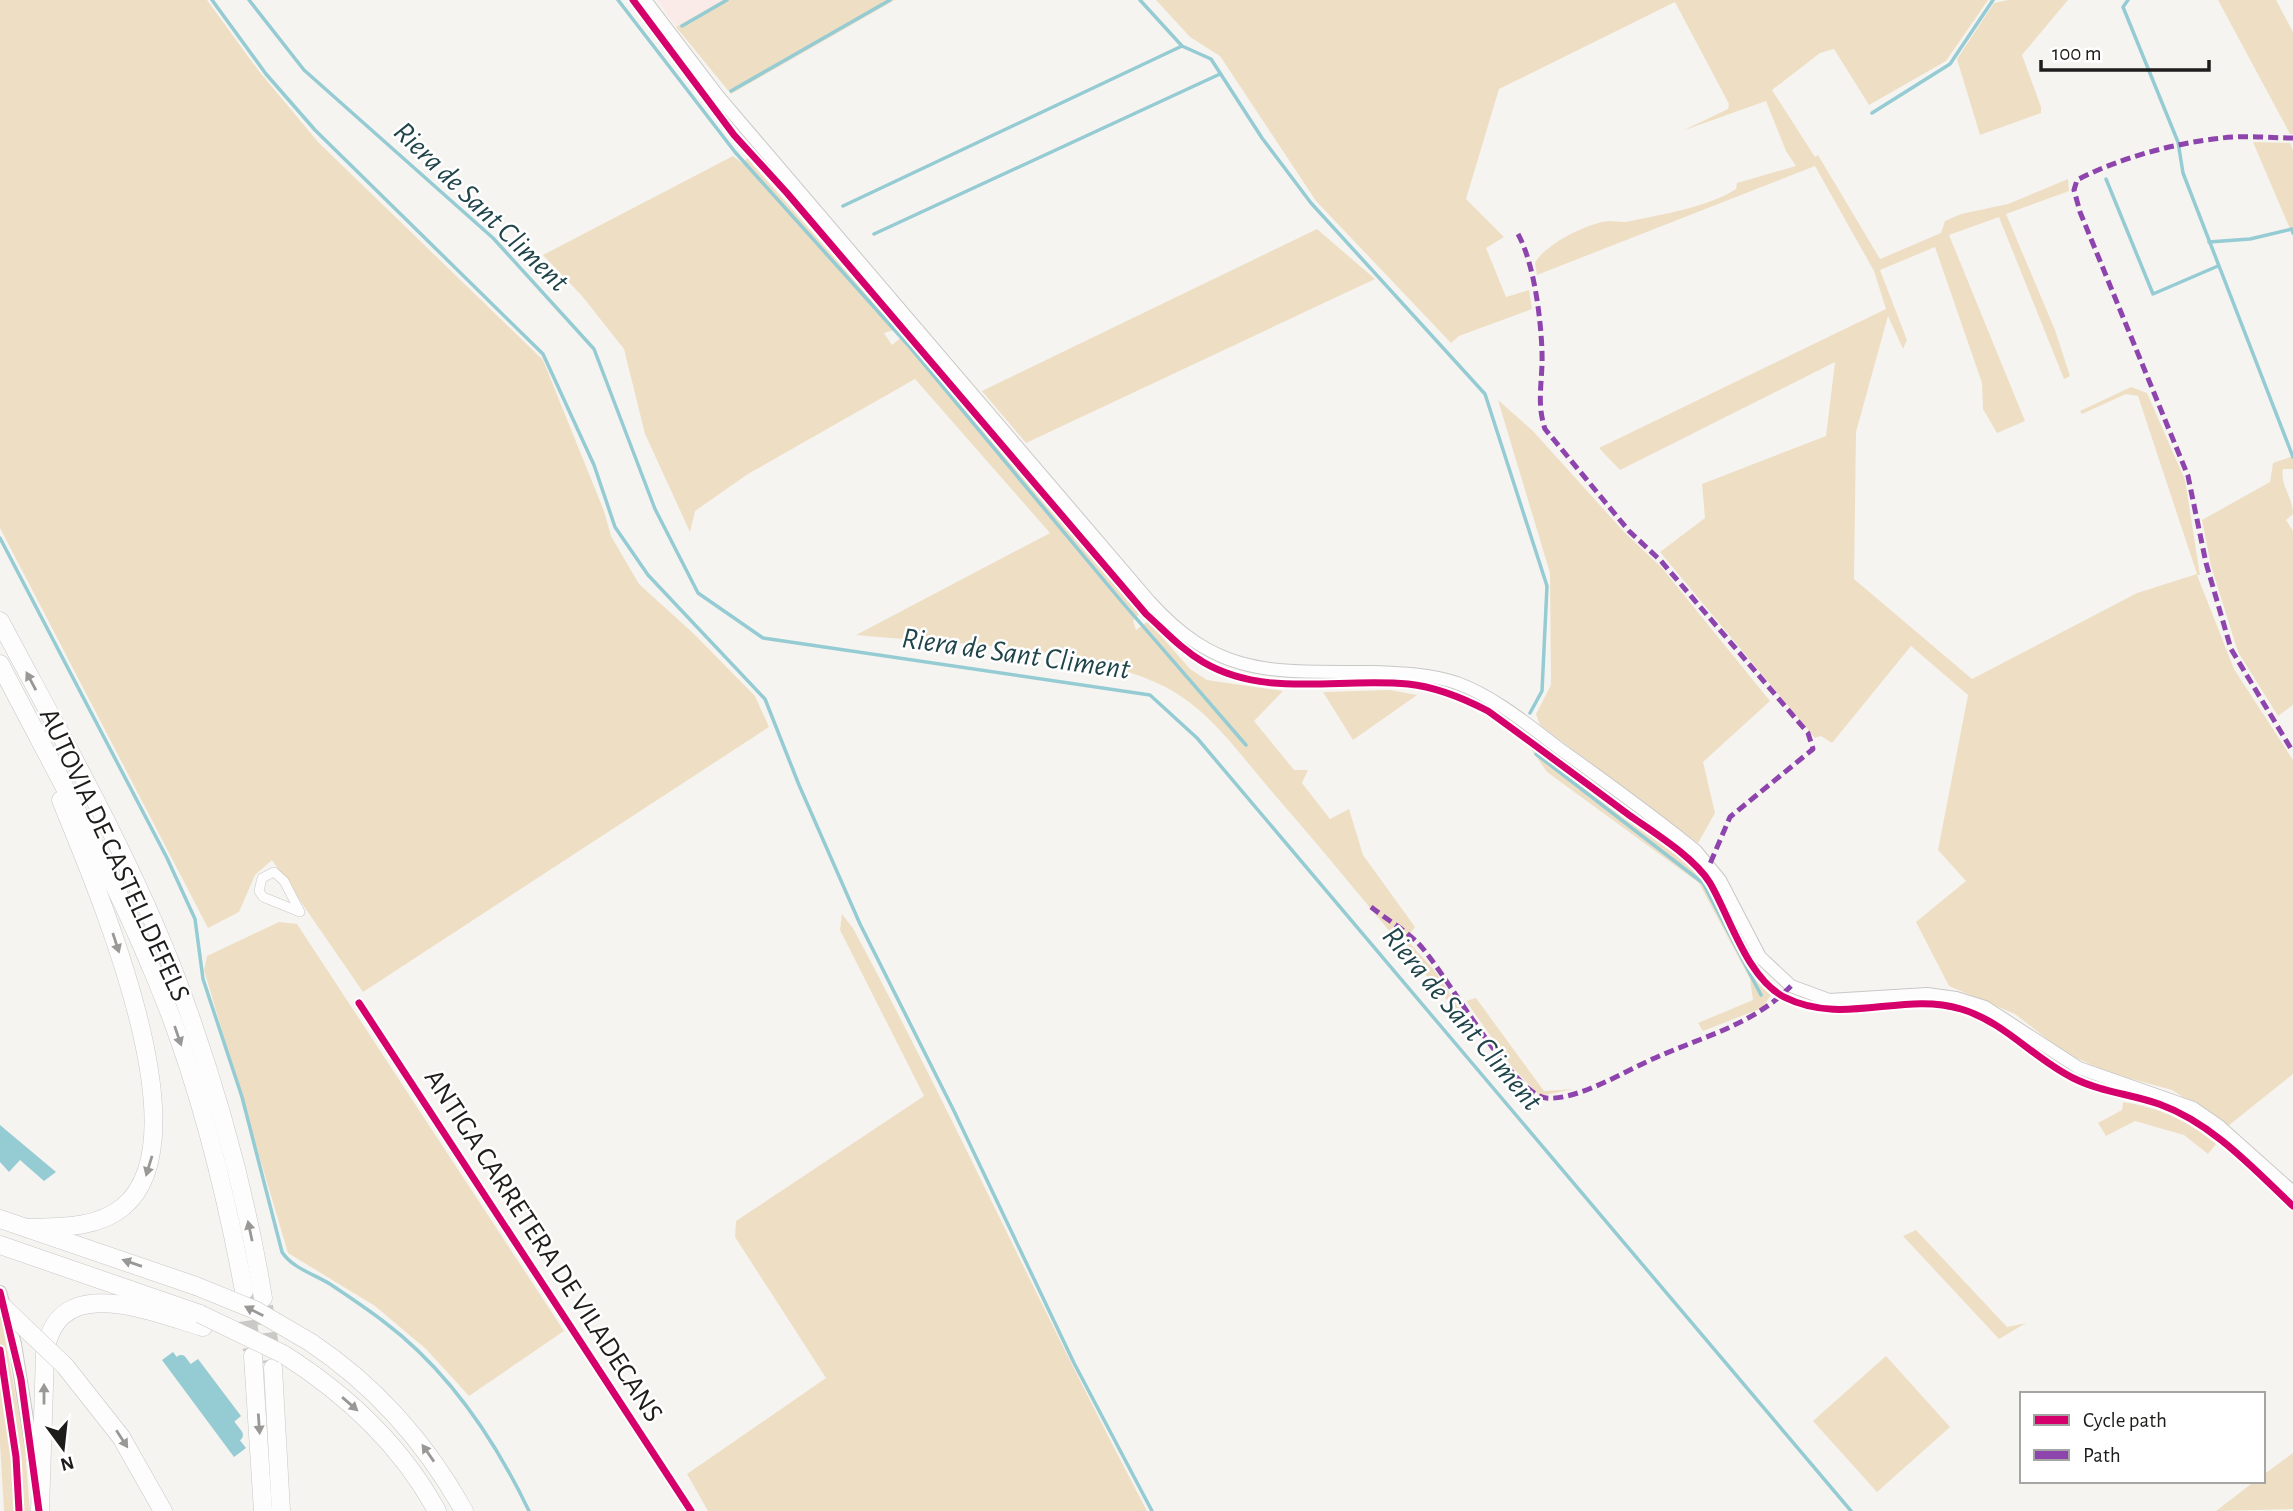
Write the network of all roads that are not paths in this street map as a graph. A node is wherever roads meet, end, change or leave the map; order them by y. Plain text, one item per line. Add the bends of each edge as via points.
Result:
1 (645, 0) edge
2 (0, 621) edge
3 (0, 664) edge
4 (34, 731) junction
5 (300, 912) joint
6 (359, 1003) dead end
7 (2293, 1192) edge
8 (0, 1219) edge
9 (26, 1228) junction
10 (5, 1247) edge
11 (244, 1291) tunnel mouth
12 (0, 1292) edge
13 (263, 1298) tunnel mouth
14 (0, 1304) edge
15 (201, 1321) junction
16 (253, 1356) tunnel mouth
17 (278, 1361) junction
18 (40, 1511) edge
19 (163, 1511) edge
20 (263, 1511) edge
21 (281, 1511) edge
22 (437, 1511) edge
23 (464, 1511) edge
24 (691, 1511) edge

1 - 7 main road via 735,115 1149,601 1184,634 1223,657 1268,671 1409,673 1466,687 1510,712 1626,796 1710,866 1760,957 1791,986 1829,1000 1927,993 1978,1004 2079,1068 2193,1108
13 -> 2 highway, AUTOVIA DE CASTELLDEFELS via 229,1138 173,970 89,790
3 - 4 highway, AUTOVIA DE CASTELLDEFELS
4 -> 9 highway via 123,964 144,1052 155,1135 146,1176 121,1209 86,1224
4 -> 11 highway, AUTOVIA DE CASTELLDEFELS via 105,864 174,1025 214,1152
5 - 5 street via 274,872 262,878 259,891 263,897
6 - 24 street, ANTIGA CARRETERA DE VILADECANS
8 - 9 highway
23 -> 9 highway, bridge via 407,1425 363,1380 310,1342 255,1310 196,1286
10 - 15 highway
12 - 18 main road via 21,1379
14 -> 19 highway, bridge via 65,1366 121,1437
15 - 17 highway, bridge
18 -> 15 highway via 44,1354 59,1318 84,1304 106,1303
16 -> 20 highway
17 - 21 highway
17 -> 22 highway via 315,1375 390,1443

